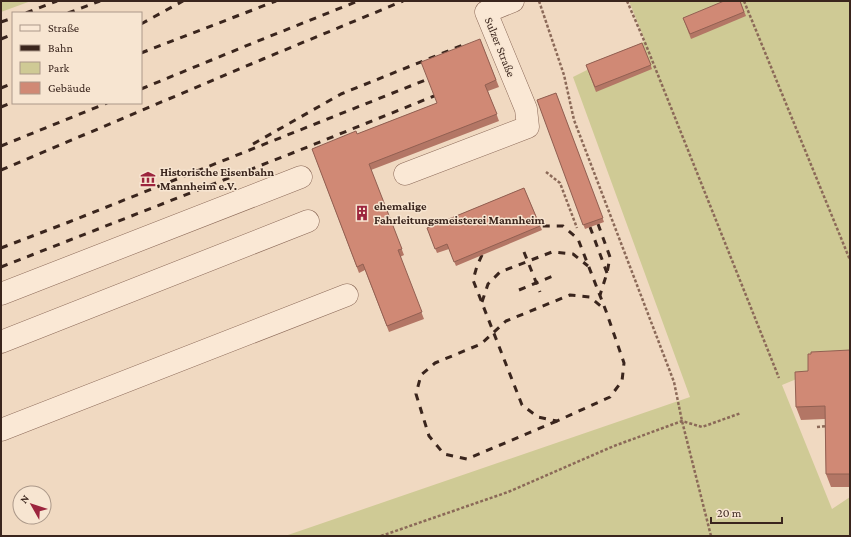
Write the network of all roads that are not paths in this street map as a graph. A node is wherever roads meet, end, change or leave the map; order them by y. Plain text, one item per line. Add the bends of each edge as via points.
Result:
1 (513, 1) edge
2 (405, 174) dead end
3 (301, 177) dead end
4 (308, 221) dead end
5 (1, 294) edge
6 (347, 295) dead end
7 (1, 342) edge
8 (1, 430) edge

1 - 2 street, Sulzer Straße via 486,12 526,109 528,127
3 - 5 street
4 - 7 street
6 - 8 street

